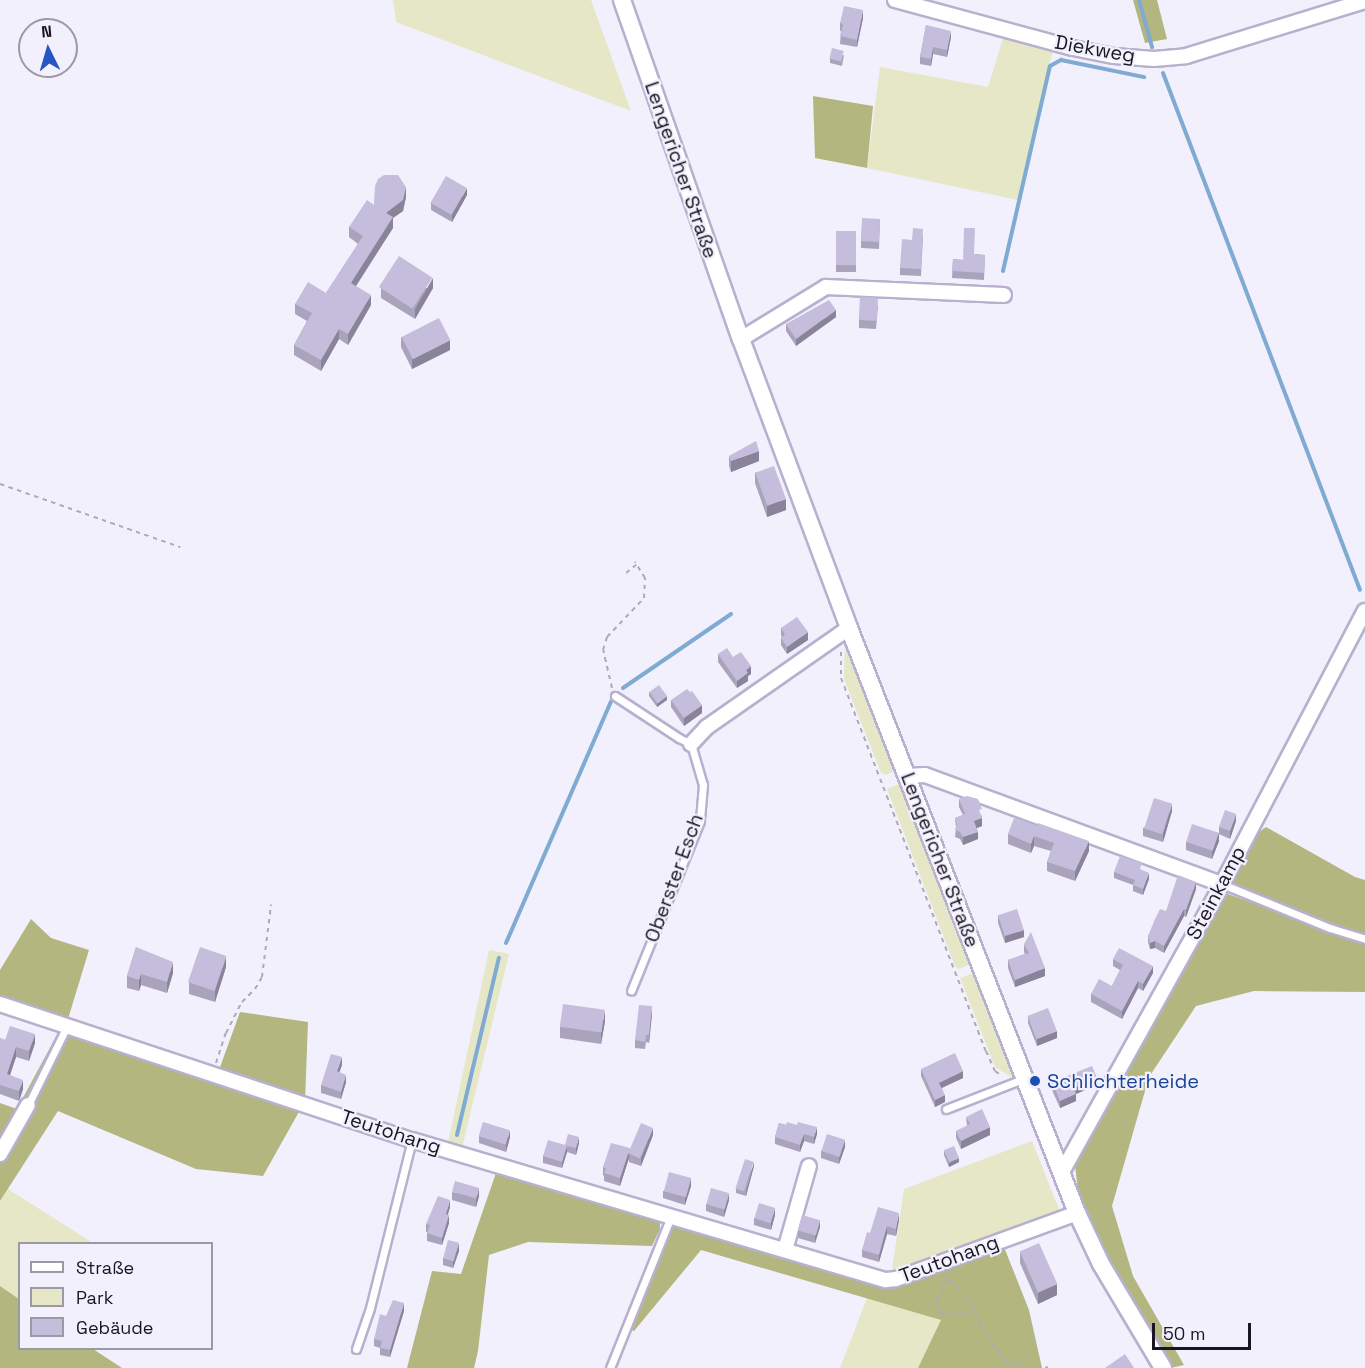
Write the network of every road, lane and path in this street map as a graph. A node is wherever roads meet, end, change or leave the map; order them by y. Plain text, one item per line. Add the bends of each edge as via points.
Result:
1 (622, 0) edge
2 (895, 0) edge
3 (1365, 1) edge
4 (1004, 295) dead end
5 (741, 339) junction
6 (0, 484) edge
7 (180, 547) dead end
8 (626, 573) dead end
9 (1365, 611) edge
10 (849, 628) junction
11 (615, 696) joint
12 (691, 744) junction
13 (907, 776) junction
14 (1222, 884) junction
15 (270, 905) dead end
16 (1365, 939) edge
17 (631, 991) dead end
18 (0, 1004) edge
19 (67, 1026) junction
20 (212, 1074) junction
21 (1026, 1078) junction
22 (28, 1105) joint
23 (946, 1109) dead end
24 (412, 1140) junction
25 (0, 1154) edge
26 (809, 1166) dead end
27 (1062, 1172) junction
28 (1077, 1213) junction
29 (670, 1216) junction
30 (785, 1250) junction
31 (931, 1266) junction
32 (949, 1281) junction
33 (976, 1314) junction
34 (356, 1349) dead end
35 (610, 1368) edge
36 (1026, 1368) edge
37 (1164, 1368) edge

1 - 5 street, Lengericher Straße
2 - 3 street, Diekweg via 1073,48 1154,59 1186,56
4 - 5 street via 826,287
5 - 10 street, Lengericher Straße
6 - 7 path
8 - 11 path via 636,563 645,578 644,598 607,637 603,650
9 - 14 street, Steinkamp
10 - 12 street via 706,727
10 - 13 street, Lengericher Straße
11 - 12 lane
12 - 17 lane, Oberster Esch via 703,785 700,821
13 - 14 street via 925,776
13 - 21 street, Lengericher Straße
14 - 16 lane
14 - 27 street, Steinkamp
15 - 20 path via 262,977 242,1002 226,1033
18 - 19 street, Teutohang
19 - 20 street, Teutohang
19 - 22 lane
20 - 24 street, Teutohang
21 - 23 lane
21 - 27 street, Lengericher Straße
22 - 25 street
24 - 29 street, Teutohang
24 - 34 lane
26 - 30 street
27 - 28 street, Lengericher Straße
28 - 31 street, Teutohang
28 - 37 street, Lengericher Straße via 1101,1264
29 - 30 street, Teutohang
29 - 35 lane
30 - 31 street, Teutohang via 886,1280
31 - 32 path
32 - 33 path
32 - 33 path via 935,1300 941,1313
33 - 36 path via 982,1329 1006,1361

